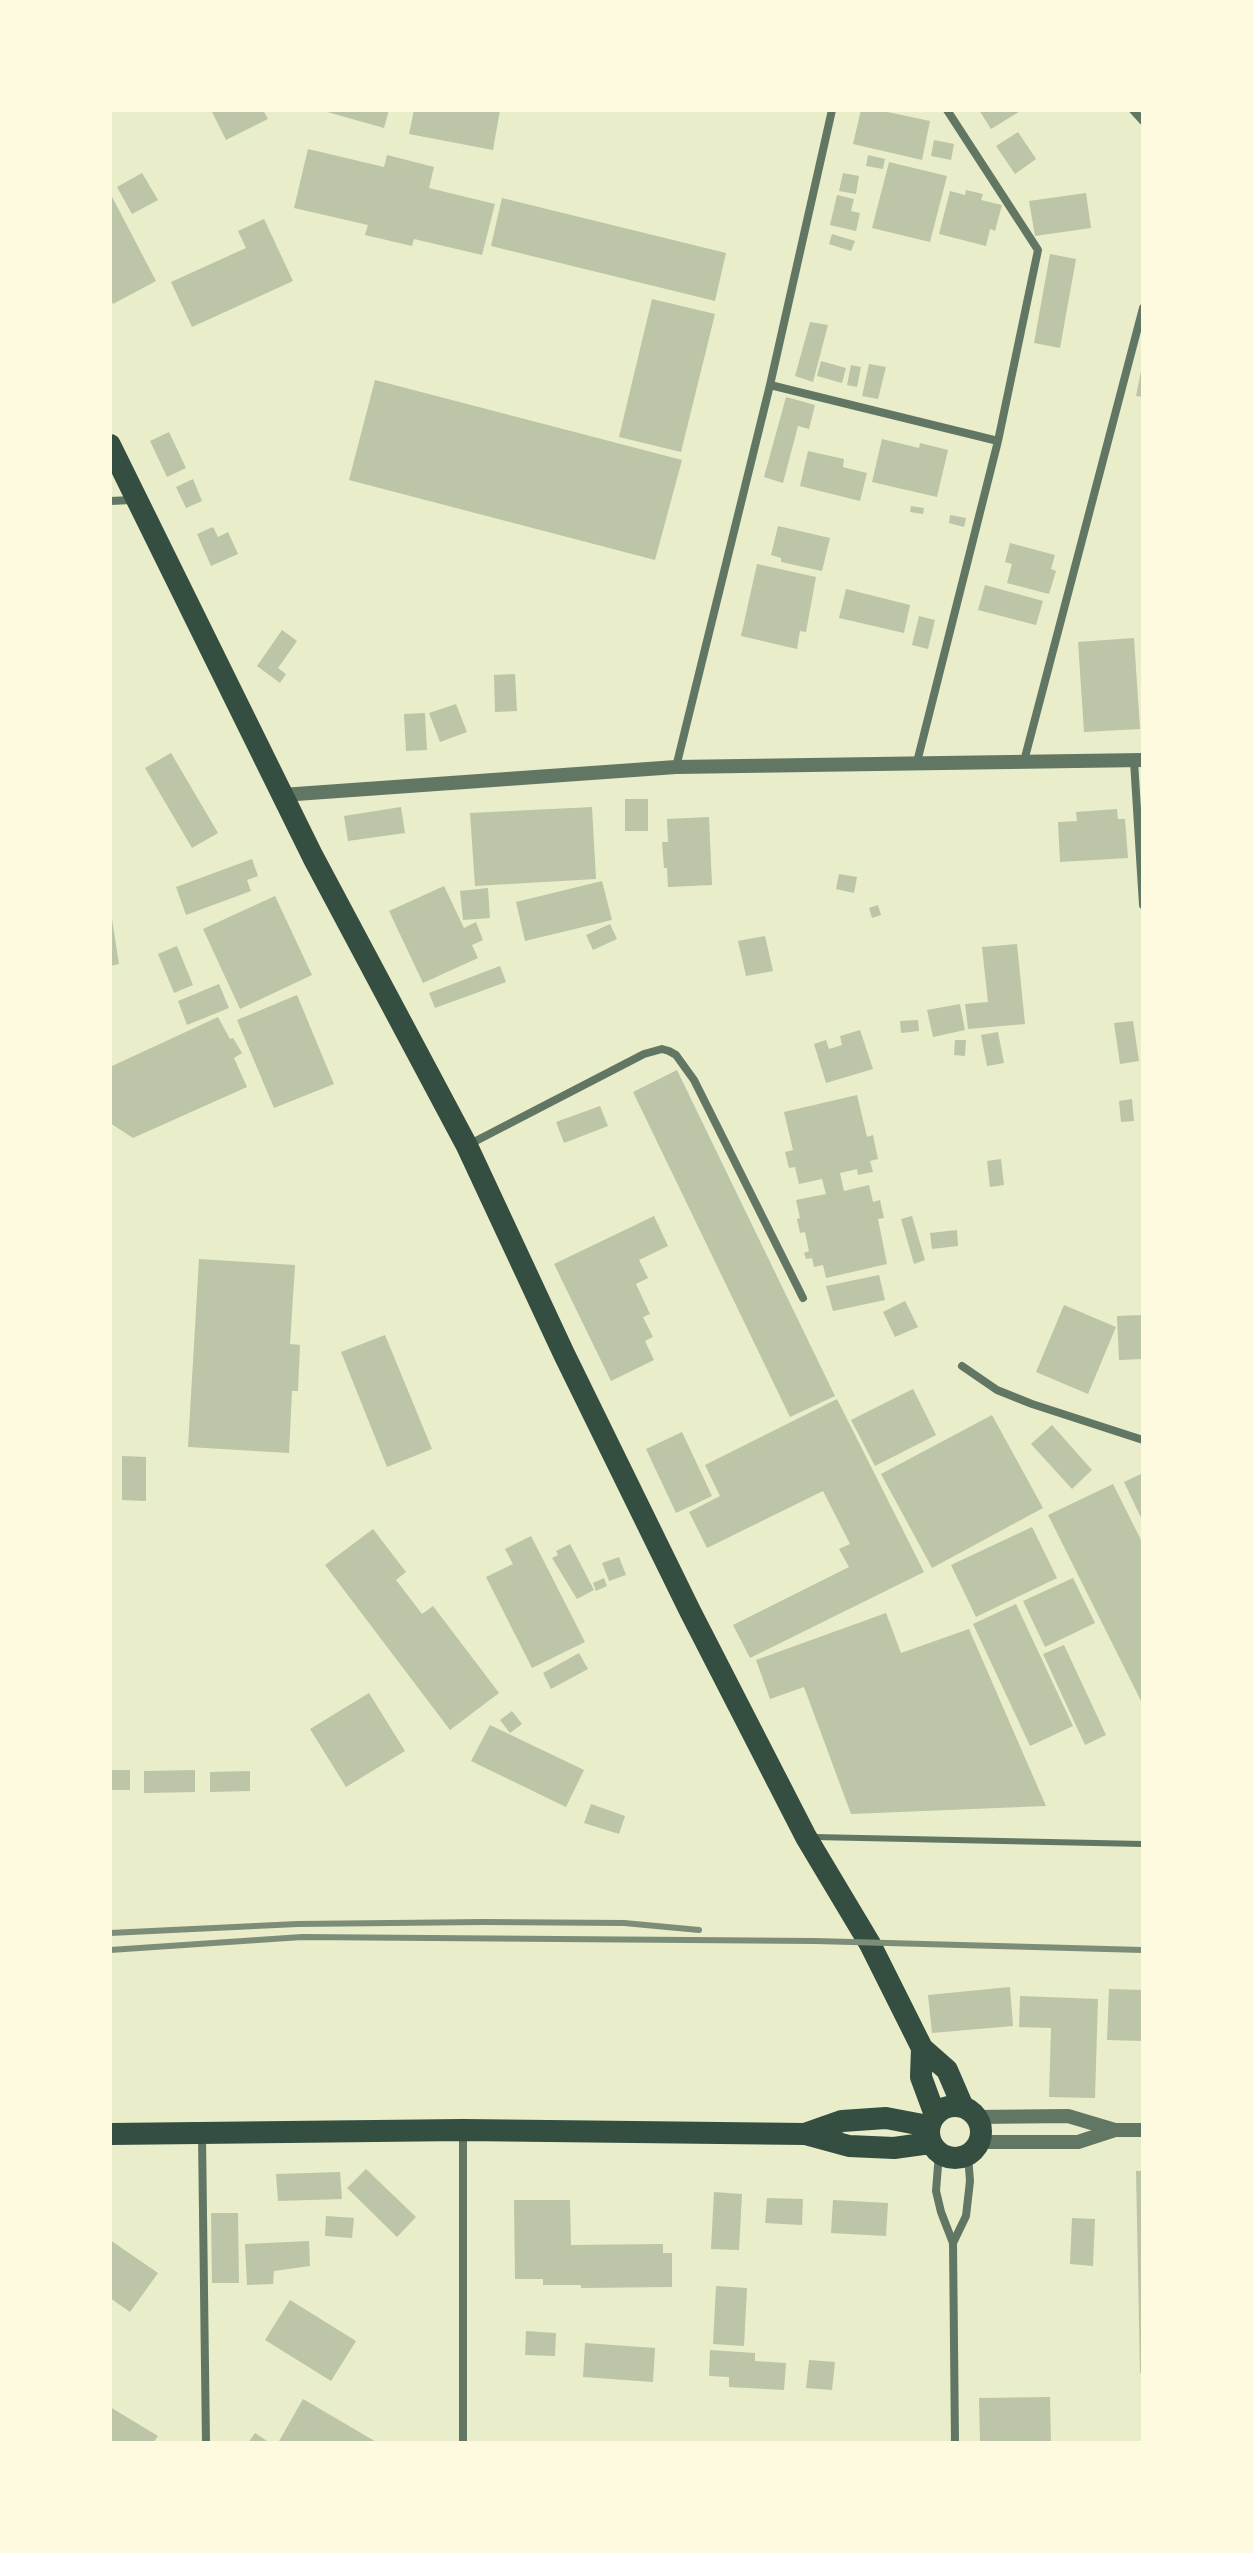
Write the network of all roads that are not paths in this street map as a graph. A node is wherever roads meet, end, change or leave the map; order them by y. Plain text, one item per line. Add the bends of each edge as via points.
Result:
1 (832, 110) edge
2 (947, 110) edge
3 (1133, 110) edge
4 (1143, 121) edge
5 (1143, 308) edge
6 (770, 385) junction
7 (998, 441) junction
8 (110, 445) edge
9 (137, 499) junction
10 (110, 501) edge
11 (1024, 761) junction
12 (1138, 761) edge
13 (917, 762) junction
14 (676, 767) junction
15 (282, 795) junction
16 (1143, 905) edge
17 (467, 1146) junction
18 (803, 1298) dead end
19 (962, 1366) dead end
20 (1143, 1440) edge
21 (806, 1837) junction
22 (1143, 1844) edge
23 (922, 2048) junction
24 (970, 2112) junction
25 (463, 2130) junction
26 (1115, 2130) junction
27 (1143, 2130) edge
28 (202, 2132) junction
29 (110, 2134) edge
30 (933, 2134) junction
31 (974, 2148) junction
32 (953, 2243) junction
33 (206, 2443) edge
34 (463, 2443) edge
35 (955, 2443) edge

1 - 6 street
2 - 7 street via 1038,250
3 - 4 street
5 - 11 street
6 - 7 street
6 - 14 street
7 - 13 street
8 - 9 highway
9 - 10 street
9 - 15 highway
11 - 12 street
11 - 13 street
12 - 16 street
13 - 14 street
14 - 15 street
15 - 17 highway
17 - 18 street via 644,1054 669,1051 694,1080
17 - 21 highway via 592,1412
19 - 20 street via 997,1390
21 - 22 lane
21 - 23 highway via 870,1944
23 - 24 highway via 947,2070
23 - 30 highway via 921,2077
24 - 26 street via 1068,2116
24 - 30 highway via 945,2107
24 - 31 highway via 981,2125
25 - 28 highway
25 - 30 highway via 805,2134 842,2121 886,2118
25 - 34 street
26 - 27 street
26 - 31 street via 1078,2142
28 - 29 highway
28 - 33 street
30 - 31 highway via 951,2158
30 - 32 street via 936,2191
31 - 32 street via 966,2216
32 - 35 street

